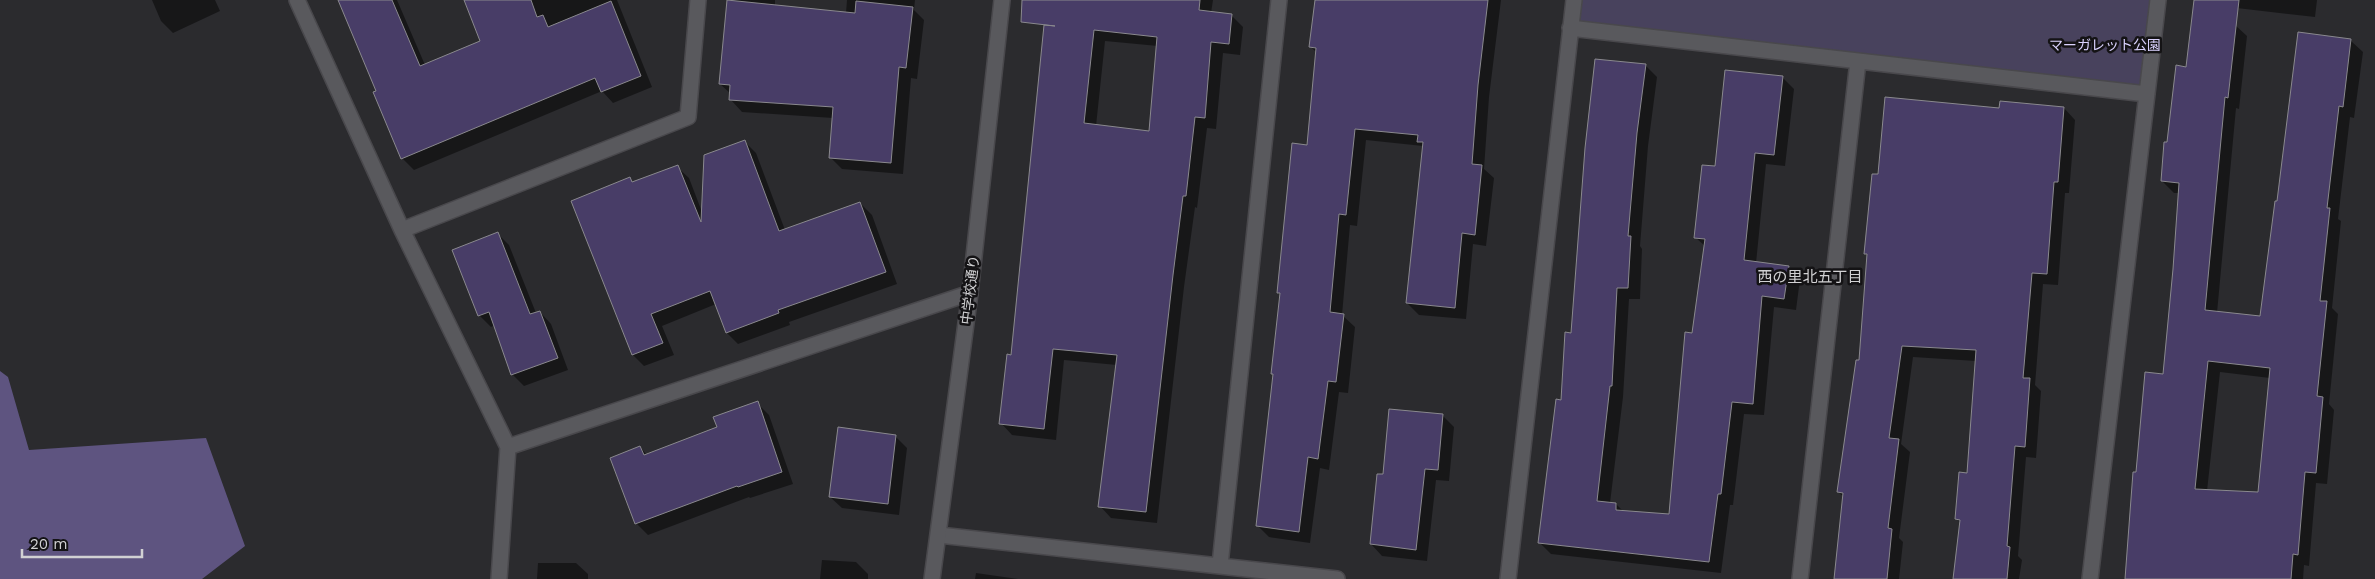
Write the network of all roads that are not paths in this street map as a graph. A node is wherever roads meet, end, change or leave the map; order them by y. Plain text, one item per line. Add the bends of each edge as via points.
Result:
1 (297, 0) edge
2 (698, 0) edge
3 (1002, 0) edge
4 (1279, 0) edge
5 (1574, 0) edge
6 (2158, 0) edge
7 (1570, 28) junction
8 (1858, 61) junction
9 (2147, 94) junction
10 (402, 230) junction
11 (970, 293) junction
12 (508, 447) junction
13 (939, 535) junction
14 (1220, 565) junction
15 (499, 579) edge
16 (932, 579) edge
17 (1337, 579) edge
18 (1508, 579) edge
19 (1800, 579) edge
20 (2090, 579) edge

1 - 10 street
2 - 10 street via 688,117
3 - 11 street, 中学校通り
4 - 14 street
5 - 7 street
6 - 9 street
7 - 8 street
7 - 18 street
8 - 9 street
8 - 19 street
9 - 20 street
10 - 12 street
11 - 12 street
11 - 13 street, 中学校通り
12 - 15 street
13 - 14 street
13 - 16 street, 中学校通り
14 - 17 street

